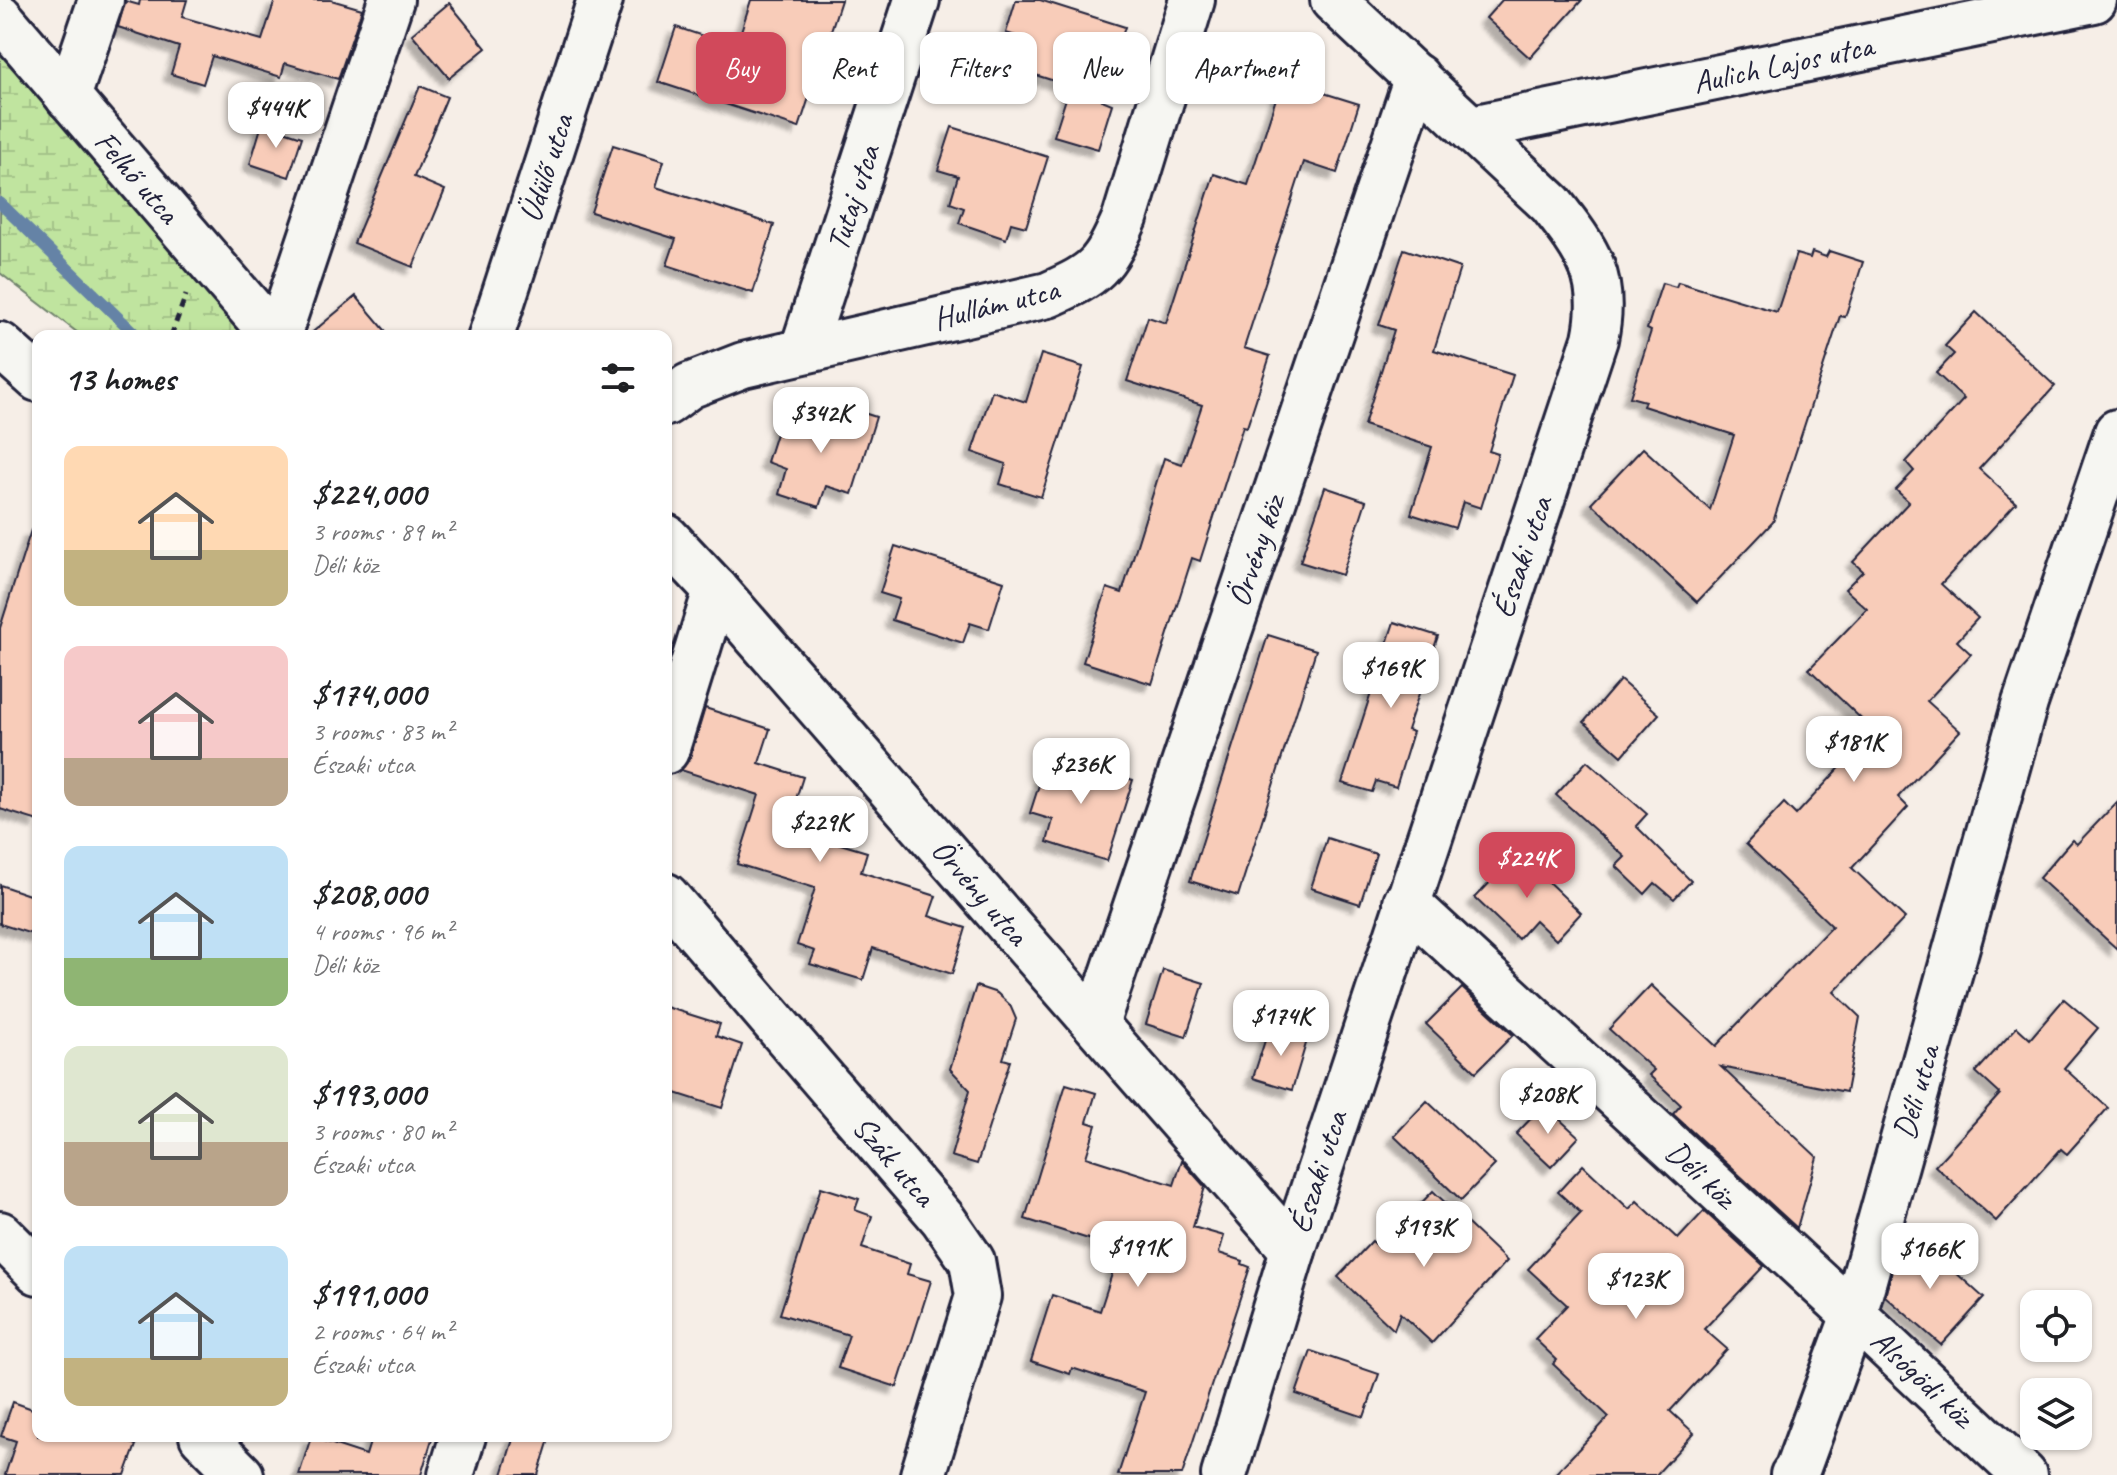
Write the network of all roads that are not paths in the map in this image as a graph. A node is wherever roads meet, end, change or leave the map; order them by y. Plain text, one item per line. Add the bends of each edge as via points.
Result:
1 (101, 0) edge
2 (391, 0) edge
3 (600, 0) edge
4 (917, 0) edge
5 (1192, 0) edge
6 (1333, 0) edge
7 (2084, 1) edge
8 (0, 17) edge
9 (1417, 77) junction
10 (68, 97) junction
11 (1472, 128) junction
12 (271, 330) edge
13 (278, 330) edge
14 (493, 330) edge
15 (0, 345) edge
16 (803, 349) junction
17 (32, 374) edge
18 (672, 399) edge
19 (2117, 432) edge
20 (672, 543) edge
21 (716, 590) junction
22 (672, 732) edge
23 (1406, 902) junction
24 (672, 903) edge
25 (1096, 1024) junction
26 (2, 1244) edge
27 (1293, 1250) junction
28 (32, 1267) edge
29 (1854, 1315) junction
30 (208, 1442) edge
31 (461, 1442) edge
32 (241, 1475) edge
33 (451, 1475) edge
34 (923, 1475) edge
35 (1224, 1475) edge
36 (1793, 1475) edge
37 (2024, 1475) edge

1 - 10 street
2 - 13 street
3 - 14 street, Üdülő utca
4 - 16 street, Tutaj utca
5 - 16 street, Hullám utca via 1125,218 1110,252 1087,278 1048,295
6 - 9 street, Északi utca
7 - 11 street, Aulich Lajos utca
8 - 10 street, Felhő utca
9 - 11 street, Északi utca
9 - 25 street, Örvény köz
10 - 12 street, Felhő utca
11 - 23 street, Északi utca via 1551,204 1580,240 1597,279 1601,310
15 - 17 street
16 - 18 street, Hullám utca via 743,365 689,386
19 - 29 street, Déli utca via 2025,703
20 - 21 street, Örvény utca
21 - 22 street
21 - 25 street, Örvény utca
23 - 27 street, Északi utca
23 - 29 street, Déli köz
24 - 34 street, Szák utca via 943,1219 972,1261 978,1296
25 - 27 street, Örvény utca
26 - 28 street
27 - 35 street, Északi utca
29 - 36 street, Déli utca
29 - 37 street, Alsógödi köz
30 - 32 street
31 - 33 street

